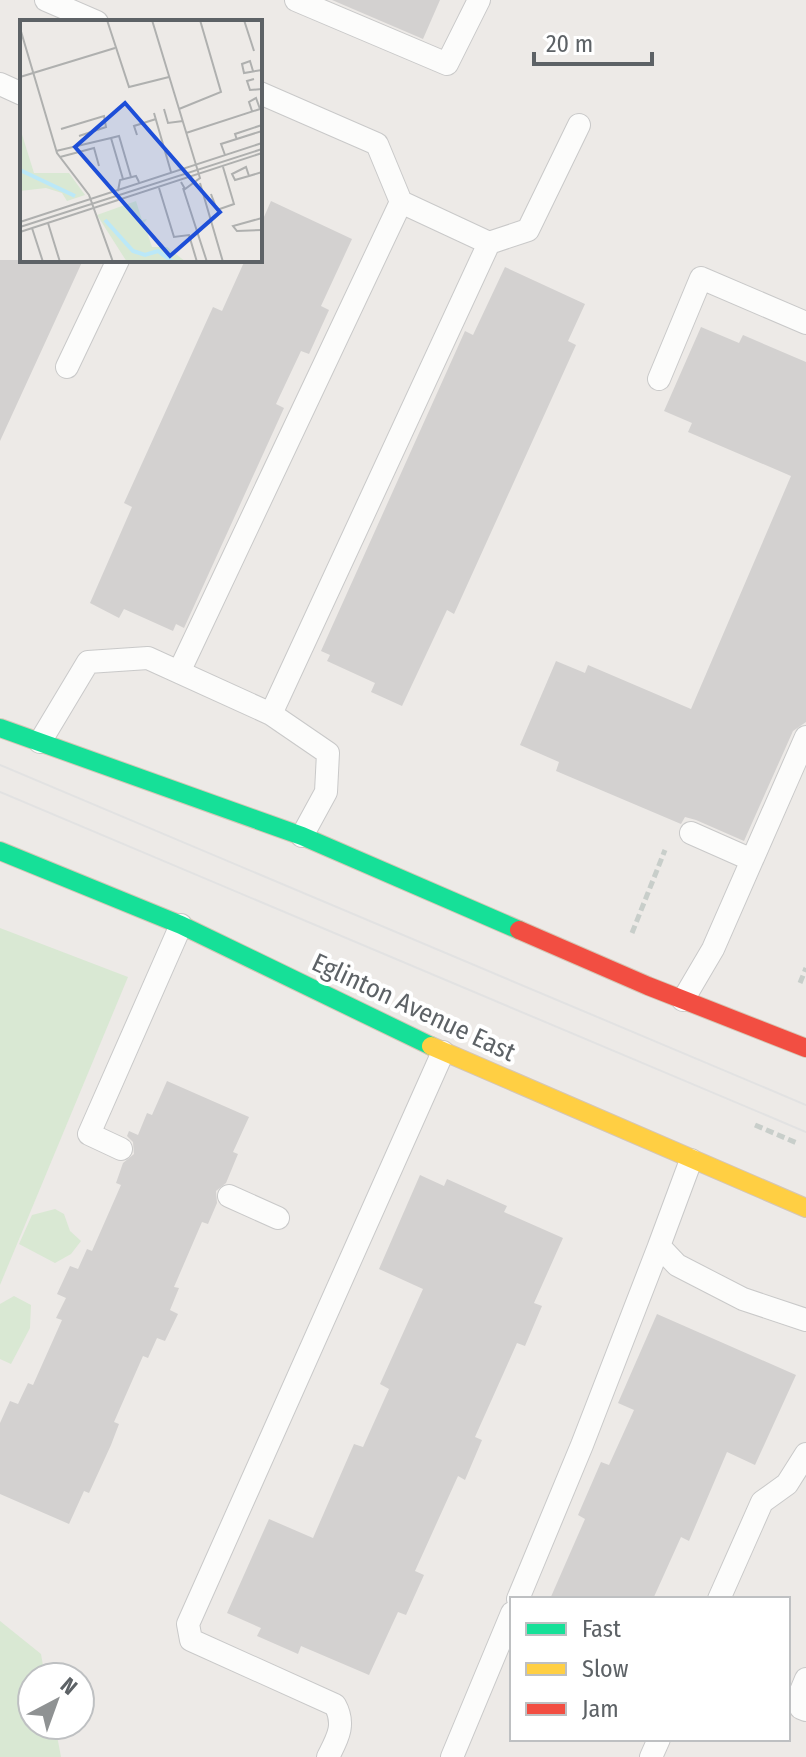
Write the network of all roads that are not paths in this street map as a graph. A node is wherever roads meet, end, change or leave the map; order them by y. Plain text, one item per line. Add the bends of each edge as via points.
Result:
1 (46, 0) edge
2 (296, 0) edge
3 (479, 0) edge
4 (92, 20) edge
5 (0, 84) edge
6 (20, 93) edge
7 (262, 94) edge
8 (579, 125) dead end
9 (401, 202) junction
10 (489, 243) junction
11 (117, 262) edge
12 (806, 323) edge
13 (67, 367) dead end
14 (659, 379) dead end
15 (179, 672) junction
16 (271, 714) junction
17 (0, 728) edge
18 (806, 737) edge
19 (40, 742) junction
20 (691, 833) dead end
21 (302, 836) junction
22 (0, 851) edge
23 (752, 860) junction
24 (181, 925) junction
25 (683, 1000) junction
26 (806, 1048) edge
27 (443, 1052) junction
28 (121, 1149) dead end
29 (691, 1160) junction
30 (229, 1196) dead end
31 (806, 1208) edge
32 (278, 1218) dead end
33 (661, 1241) junction
34 (806, 1320) edge
35 (806, 1454) edge
36 (519, 1597) edge
37 (720, 1597) edge
38 (510, 1618) edge
39 (806, 1679) edge
40 (806, 1710) edge
41 (328, 1757) edge
42 (452, 1757) edge

1 - 4 lane
2 - 3 lane via 447,64
5 - 6 lane
7 - 9 lane via 377,144
8 - 10 lane via 528,230
9 - 10 lane
9 - 15 lane
10 - 16 lane
11 - 13 lane
12 - 14 lane via 701,278
15 - 16 lane
15 - 19 lane via 148,658 88,662
16 - 21 lane via 328,753 326,792
17 - 19 main road
18 - 23 lane
19 - 21 main road
20 - 23 lane
21 - 25 main road
22 - 24 main road, Eglinton Avenue East
23 - 25 lane via 713,949
24 - 27 main road, Eglinton Avenue East
24 - 28 lane via 89,1134
25 - 26 main road
27 - 29 main road, Eglinton Avenue East
27 - 41 lane via 188,1624 191,1640 335,1705 340,1731
29 - 31 main road, Eglinton Avenue East
29 - 33 lane
30 - 32 lane
33 - 34 lane via 659,1246 677,1265 743,1299
33 - 36 lane
35 - 37 lane via 787,1484 762,1502
38 - 42 lane
39 - 40 lane via 801,1708

